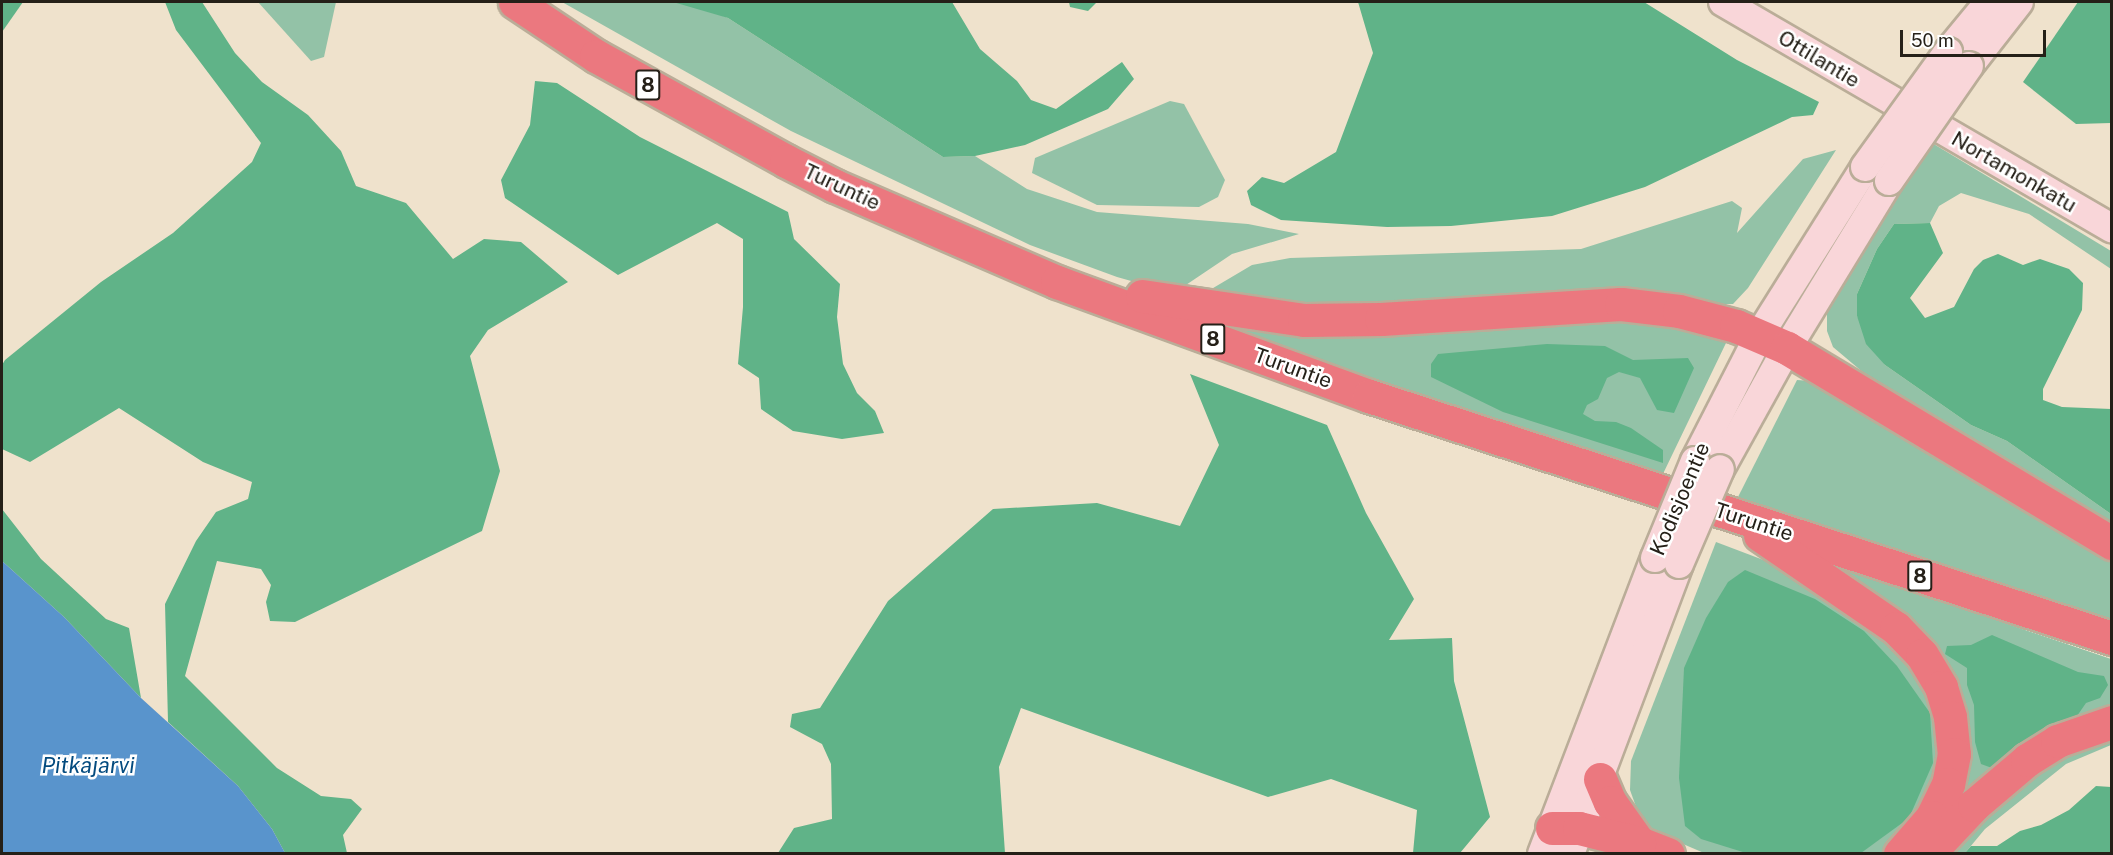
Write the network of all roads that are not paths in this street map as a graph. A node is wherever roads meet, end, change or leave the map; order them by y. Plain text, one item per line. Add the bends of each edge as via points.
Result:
1 (516, 2) edge
2 (1723, 2) edge
3 (1989, 2) edge
4 (2019, 2) edge
5 (1959, 59) junction
6 (1916, 117) joint
7 (2112, 228) edge
8 (1057, 282) junction
9 (1773, 341) junction
10 (1729, 514) junction
11 (2112, 543) edge
12 (1667, 561) junction
13 (2112, 638) edge
14 (2112, 722) edge
15 (1600, 778) junction
16 (1569, 843) edge
17 (1653, 848) edge
18 (1900, 854) edge
19 (1928, 854) edge

1 - 8 highway, Turuntie / 8 via 596,56 786,161
2 - 6 main road, Ottilantie
3 - 5 main road
4 - 5 main road
5 - 9 main road, Kodisjoentie, bridge via 1889,181
5 - 9 main road, Kodisjoentie, bridge via 1864,167
6 - 7 main road, Nortamonkatu
8 - 9 highway via 1304,320 1622,304 1679,311
8 - 10 highway, Turuntie / 8 via 1368,396
9 - 11 highway
9 - 12 main road, Kodisjoentie, bridge via 1708,465
10 - 13 highway, Turuntie / 8
10 - 18 highway via 1896,628 1922,655 1941,687 1950,717 1954,754 1948,784 1932,817
12 - 15 main road, Kodisjoentie
12 - 16 main road, Kodisjoentie
14 - 19 highway via 2057,741 2027,760 1974,805
15 - 16 main road, Kodisjoentie
15 - 17 highway via 1610,802
16 - 17 highway

